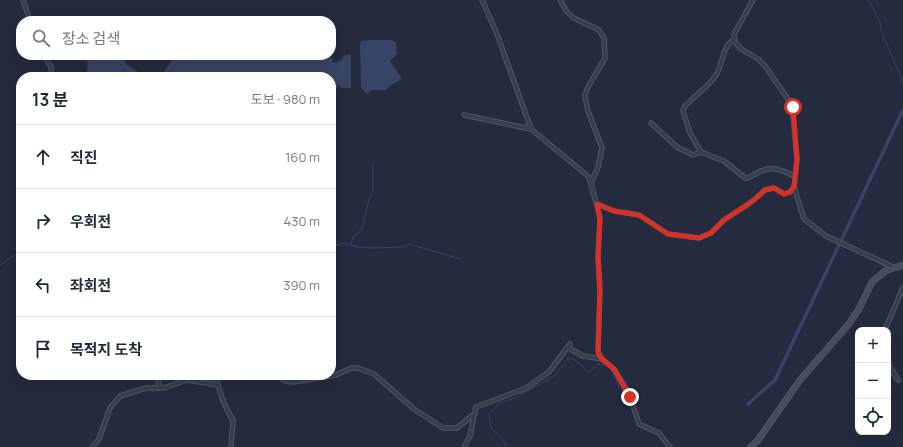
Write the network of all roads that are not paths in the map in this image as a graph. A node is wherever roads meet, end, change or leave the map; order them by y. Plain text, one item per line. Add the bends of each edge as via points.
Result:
1 (23, 0) edge
2 (482, 0) edge
3 (560, 0) edge
4 (753, 0) edge
5 (28, 16) edge
6 (734, 38) junction
7 (46, 60) edge
8 (51, 72) edge
9 (464, 115) dead end
10 (651, 123) dead end
11 (531, 129) junction
12 (701, 152) junction
13 (794, 176) junction
14 (591, 184) junction
15 (794, 187) junction
16 (597, 204) junction
17 (903, 265) edge
18 (892, 267) junction
19 (903, 287) edge
20 (886, 327) edge
21 (602, 359) junction
22 (888, 363) edge
23 (336, 375) edge
24 (159, 380) edge
25 (217, 380) edge
26 (284, 380) edge
27 (306, 380) edge
28 (898, 380) dead end
29 (218, 386) junction
30 (161, 388) junction
31 (473, 415) junction
32 (92, 447) edge
33 (231, 447) edge
34 (464, 447) edge
35 (670, 447) edge
36 (751, 447) edge

1 - 5 street
2 - 11 street
3 - 14 street via 567,12 599,30 604,38 605,58 589,84 585,96 602,148
4 - 6 street
6 - 12 street via 724,52 719,70 712,82 684,109 690,133
6 - 13 street via 741,49 765,66 792,105 797,159
7 - 8 street
9 - 11 street
10 - 12 street via 682,150 693,155
11 - 14 street via 587,175
12 - 13 street via 724,161 745,178 766,169 781,170
13 - 15 street
14 - 16 street
15 - 16 street via 784,194 774,188 765,190 724,220 711,233 699,238 668,234 639,215 614,211
15 - 18 street via 804,219 826,236
16 - 21 street via 600,221 598,350
17 - 18 street
18 - 36 street via 878,275 869,285 859,309 838,339 800,380
19 - 20 street
21 - 31 street via 583,356 569,346 549,372 539,380 514,394 476,407
21 - 35 street via 614,369 628,391 639,424 659,433
22 - 28 street
23 - 31 street via 351,368 374,374 414,409 443,428 461,426
24 - 30 street
25 - 29 street
26 - 27 street
29 - 30 street via 187,380
29 - 33 street via 233,421
30 - 32 street via 146,388 117,399 110,408 99,439
31 - 34 street via 470,436

